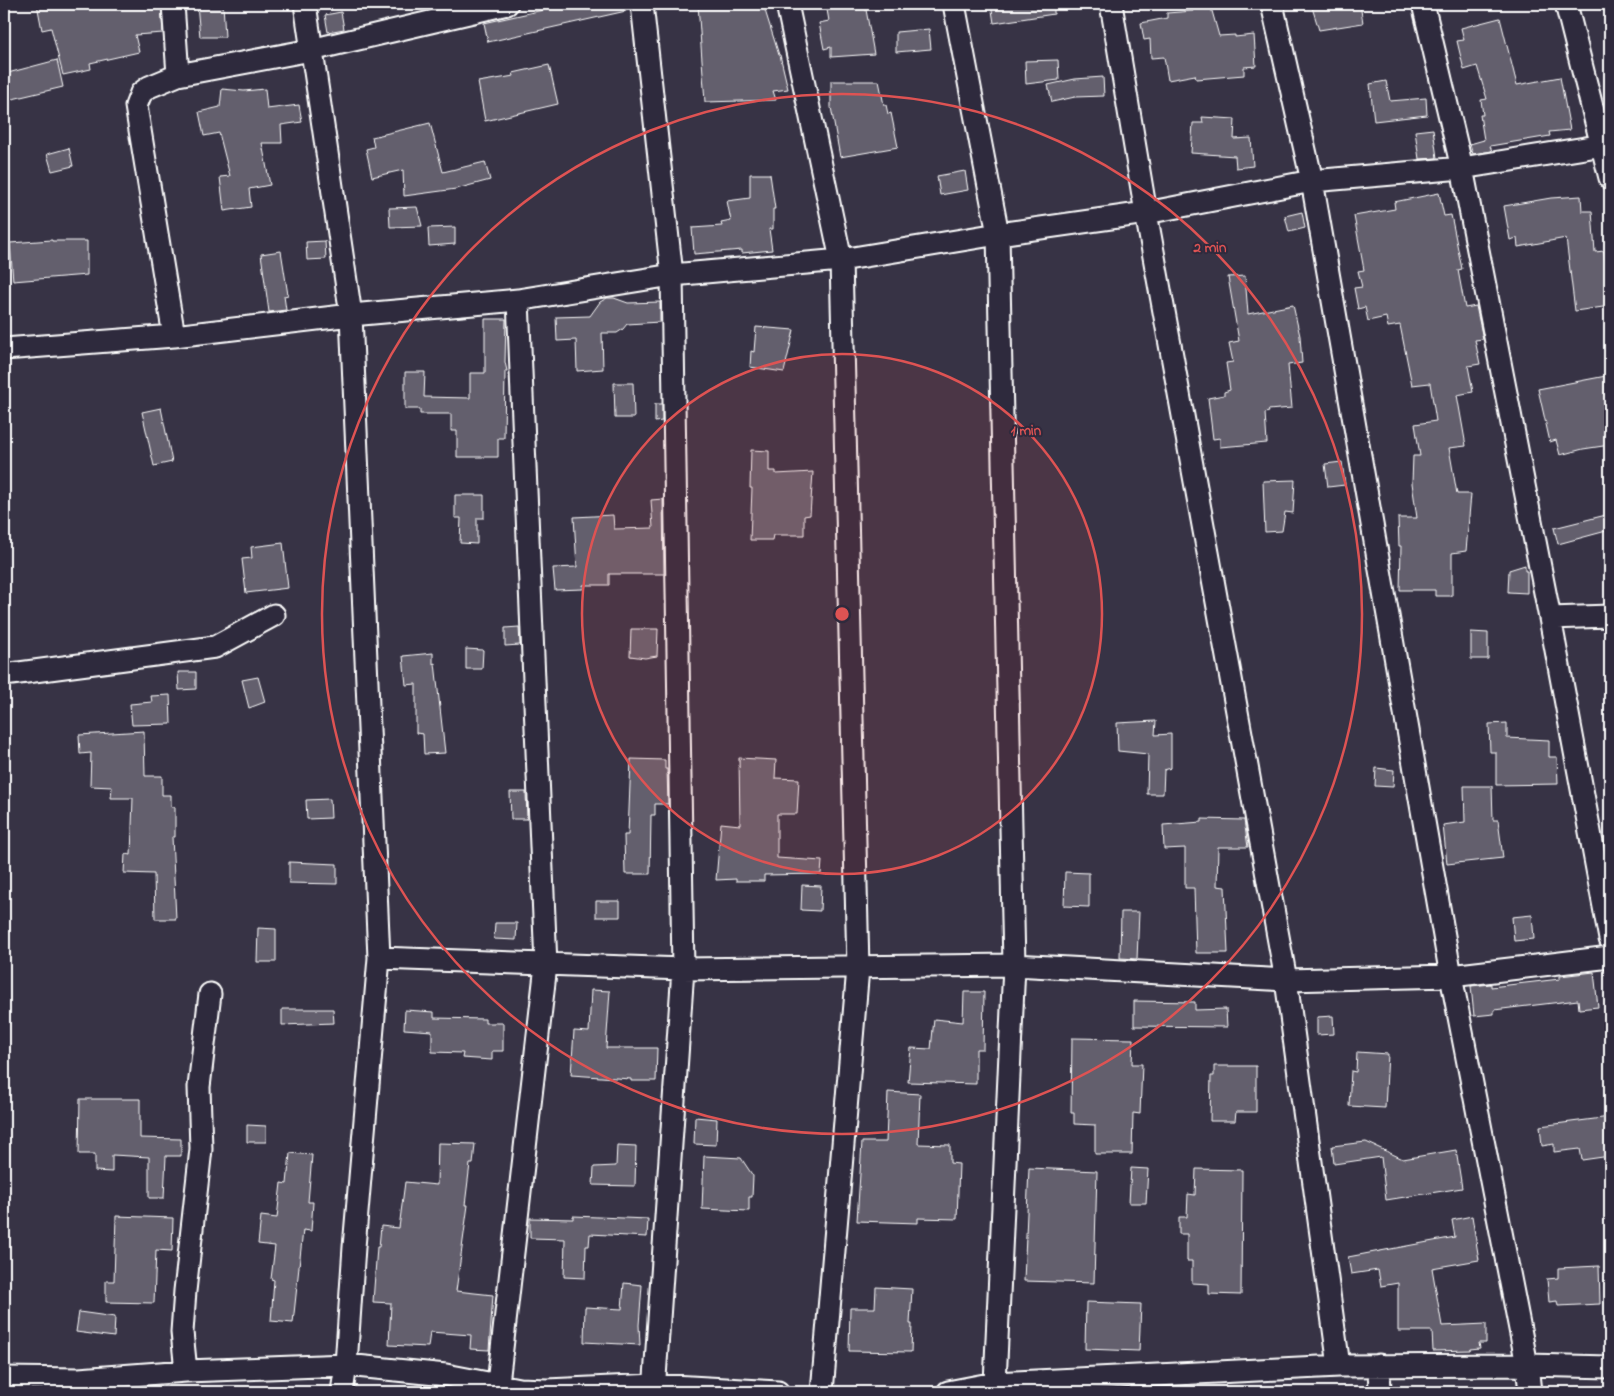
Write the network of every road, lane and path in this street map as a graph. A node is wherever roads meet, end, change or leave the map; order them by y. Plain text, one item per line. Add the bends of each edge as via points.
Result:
1 (172, 4) edge
2 (305, 4) edge
3 (507, 4) edge
4 (642, 4) edge
5 (788, 4) edge
6 (954, 4) edge
7 (1111, 4) edge
8 (1272, 4) edge
9 (1423, 4) edge
10 (1566, 4) edge
11 (480, 7) edge
12 (311, 50) junction
13 (178, 75) junction
14 (1606, 145) edge
15 (1462, 168) junction
16 (1610, 178) edge
17 (1312, 181) junction
18 (1146, 213) junction
19 (998, 234) junction
20 (841, 260) junction
21 (672, 276) junction
22 (518, 300) junction
23 (351, 316) junction
24 (174, 336) junction
25 (4, 349) edge
26 (274, 615) dead end
27 (1610, 616) edge
28 (1550, 618) junction
29 (4, 675) edge
30 (1610, 939) edge
31 (379, 958) junction
32 (1610, 958) edge
33 (546, 965) junction
34 (1014, 965) junction
35 (858, 968) junction
36 (683, 969) junction
37 (1451, 976) junction
38 (1286, 980) junction
39 (210, 994) dead end
40 (1527, 1364) junction
41 (346, 1365) junction
42 (1379, 1365) junction
43 (1339, 1366) junction
44 (1610, 1367) edge
45 (186, 1371) junction
46 (4, 1378) edge
47 (995, 1383) junction
48 (654, 1388) edge
49 (498, 1389) edge
50 (342, 1392) edge
51 (778, 1392) edge
52 (822, 1392) edge
53 (948, 1392) edge
54 (1380, 1392) edge
55 (1530, 1392) edge

1 - 13 street
2 - 12 street
3 - 11 street
4 - 21 street
5 - 20 street
6 - 19 street
7 - 18 street
8 - 17 street
9 - 15 street
10 - 14 street
11 - 12 street
12 - 13 street
12 - 23 street
13 - 24 street via 149,87 141,93 136,106
14 - 15 street
14 - 16 street
15 - 17 street
15 - 28 street
17 - 18 street
17 - 37 street
18 - 19 street
18 - 38 street
19 - 20 street
19 - 34 street
20 - 21 street
20 - 35 street
21 - 22 street
21 - 36 street
22 - 23 street
22 - 33 street
23 - 24 street
23 - 31 street
24 - 25 street
26 - 29 street via 215,647
27 - 28 street
28 - 30 street
31 - 33 street
31 - 41 street
32 - 37 street
33 - 36 street
33 - 49 street
34 - 35 street
34 - 38 street
34 - 47 street
35 - 36 street
35 - 52 street
36 - 48 street
37 - 38 street
37 - 40 street
38 - 43 street
39 - 45 street via 198,1087 201,1149 182,1332
40 - 42 street
40 - 44 street
40 - 55 street
41 - 45 street
41 - 49 street via 446,1375
41 - 50 street
42 - 43 street
42 - 54 street
43 - 47 street
45 - 46 street via 79,1379
47 - 53 street
48 - 49 street
48 - 51 street

